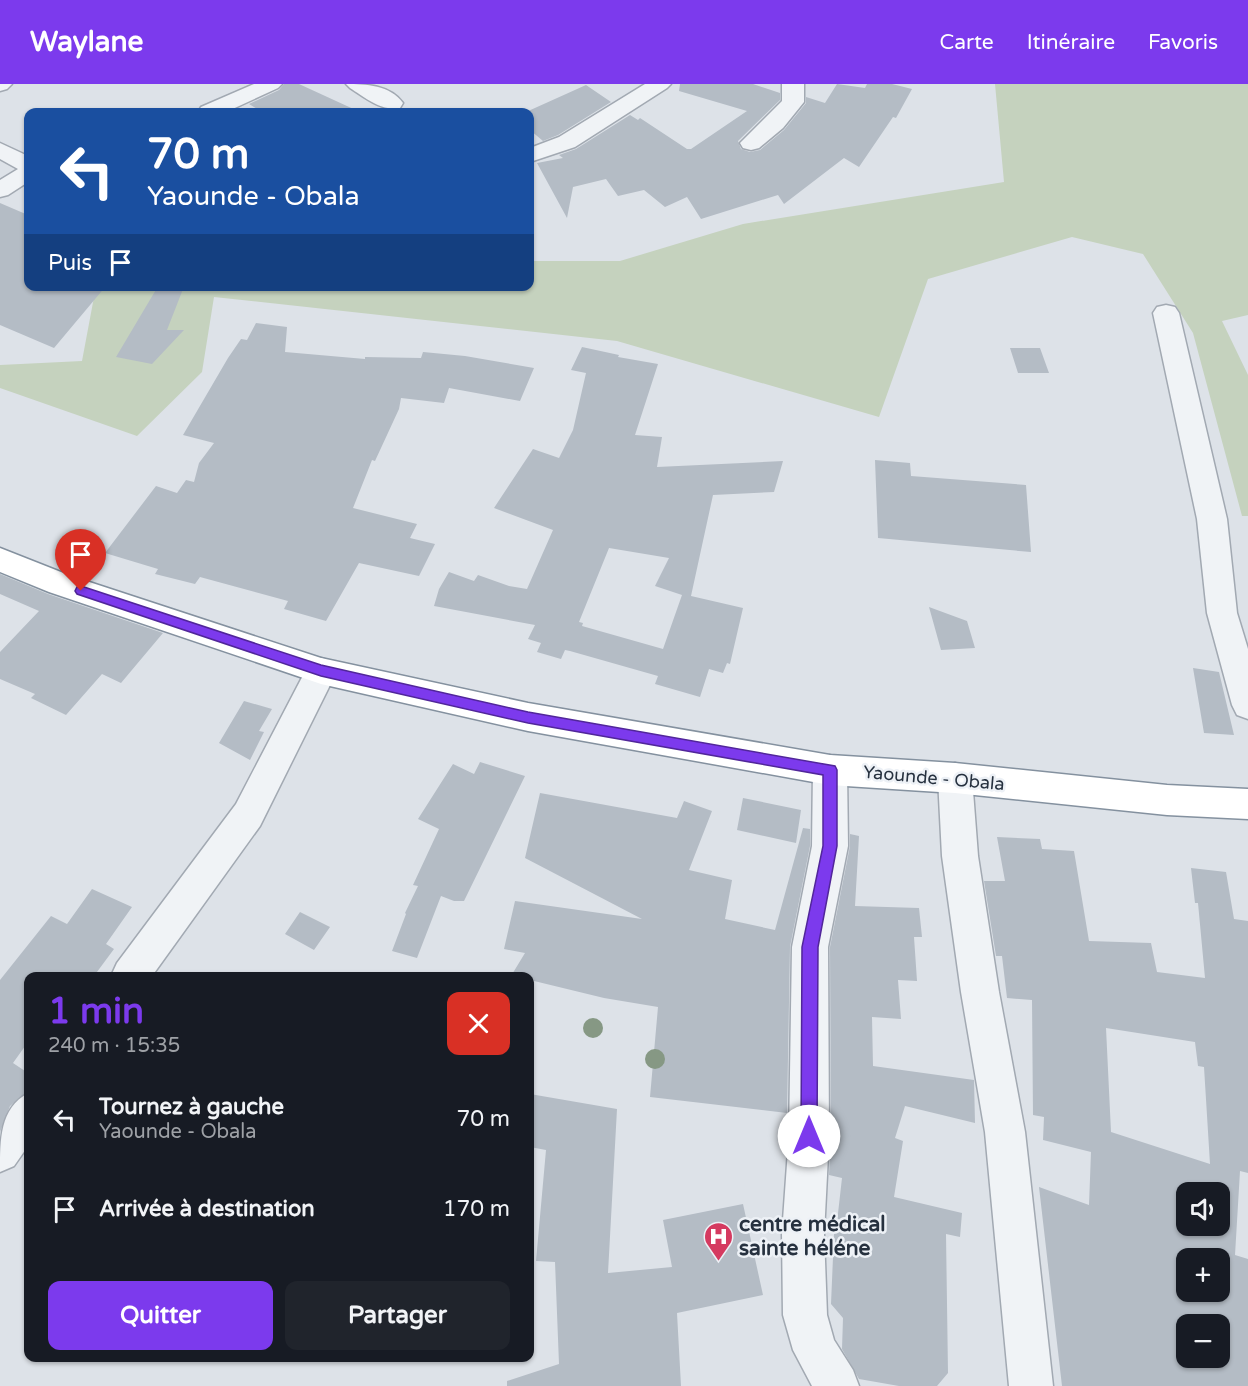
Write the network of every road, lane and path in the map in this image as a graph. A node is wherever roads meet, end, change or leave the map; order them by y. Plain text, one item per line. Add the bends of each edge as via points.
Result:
1 (271, 84) edge
2 (357, 84) edge
3 (660, 84) edge
4 (793, 84) edge
5 (392, 103) dead end
6 (218, 108) edge
7 (751, 143) dead end
8 (0, 150) edge
9 (534, 154) edge
10 (24, 163) edge
11 (24, 175) edge
12 (0, 190) edge
13 (1166, 313) dead end
14 (0, 560) edge
15 (321, 670) junction
16 (1248, 705) edge
17 (830, 770) junction
18 (955, 778) junction
19 (1248, 804) edge
20 (133, 972) edge
21 (24, 1119) edge
22 (0, 1152) edge
23 (837, 1386) edge
24 (1031, 1386) edge

1 - 6 street
2 - 5 street
3 - 9 street via 567,142
4 - 7 street via 793,102
8 - 10 street
11 - 12 street
13 - 16 street via 1212,519 1222,614
14 - 15 highway, Yaounde - Obala via 60,584
15 - 17 highway, Yaounde - Obala via 528,717
15 - 20 street via 248,815
17 - 18 highway, Yaounde - Obala
17 - 23 street via 830,846 810,947 809,1136 803,1234 805,1315 815,1350
18 - 19 highway, Yaounde - Obala via 1167,800
18 - 24 street via 963,878 1005,1132
21 - 22 street

